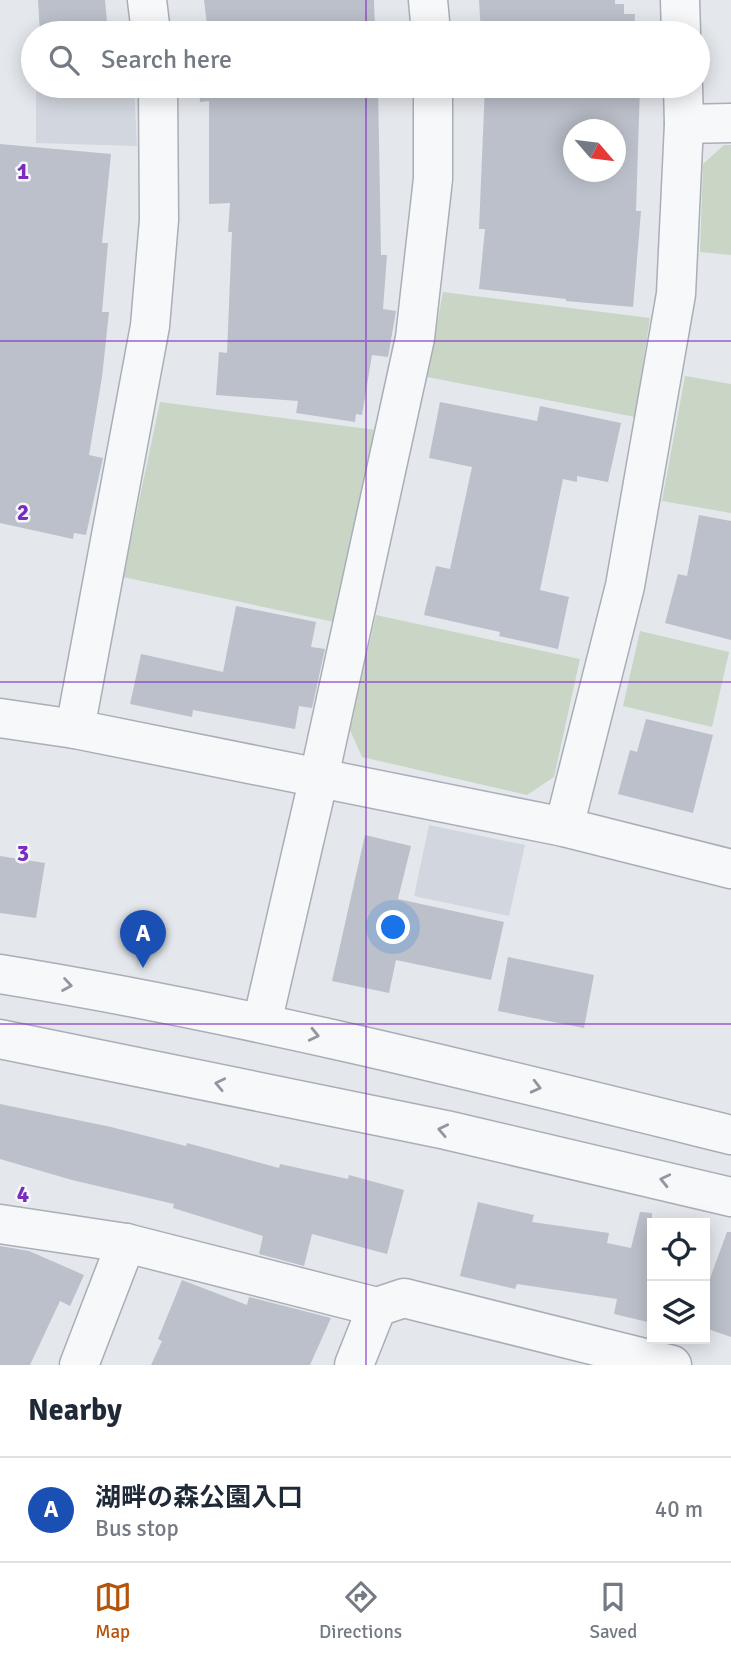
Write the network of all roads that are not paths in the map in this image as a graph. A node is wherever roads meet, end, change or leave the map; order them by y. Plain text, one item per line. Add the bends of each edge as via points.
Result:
1 (147, 0) edge
2 (428, 0) edge
3 (680, 0) edge
4 (150, 21) edge
5 (429, 21) edge
6 (681, 21) edge
7 (158, 98) edge
8 (433, 98) edge
9 (683, 98) edge
10 (731, 123) edge
11 (684, 124) junction
12 (0, 718) edge
13 (75, 729) junction
14 (319, 777) junction
15 (564, 827) junction
16 (731, 869) edge
17 (0, 974) edge
18 (262, 1023) junction
19 (0, 1039) edge
20 (731, 1135) edge
21 (731, 1197) edge
22 (0, 1224) edge
23 (126, 1243) junction
24 (377, 1307) junction
25 (79, 1365) edge
26 (354, 1365) edge
27 (673, 1365) edge

1 - 4 street
2 - 5 street
3 - 6 street
7 - 13 street via 159,220 150,326
8 - 14 street via 433,179 415,338
9 - 11 street
10 - 11 street
11 - 15 street via 676,294 625,586
12 - 13 street
13 - 14 street
14 - 15 street
14 - 18 street
15 - 16 street
17 -> 18 street
18 -> 20 street
21 -> 19 street via 446,1130
22 - 23 street
23 - 24 street
23 - 25 street
24 - 26 street
24 - 27 street via 404,1298

